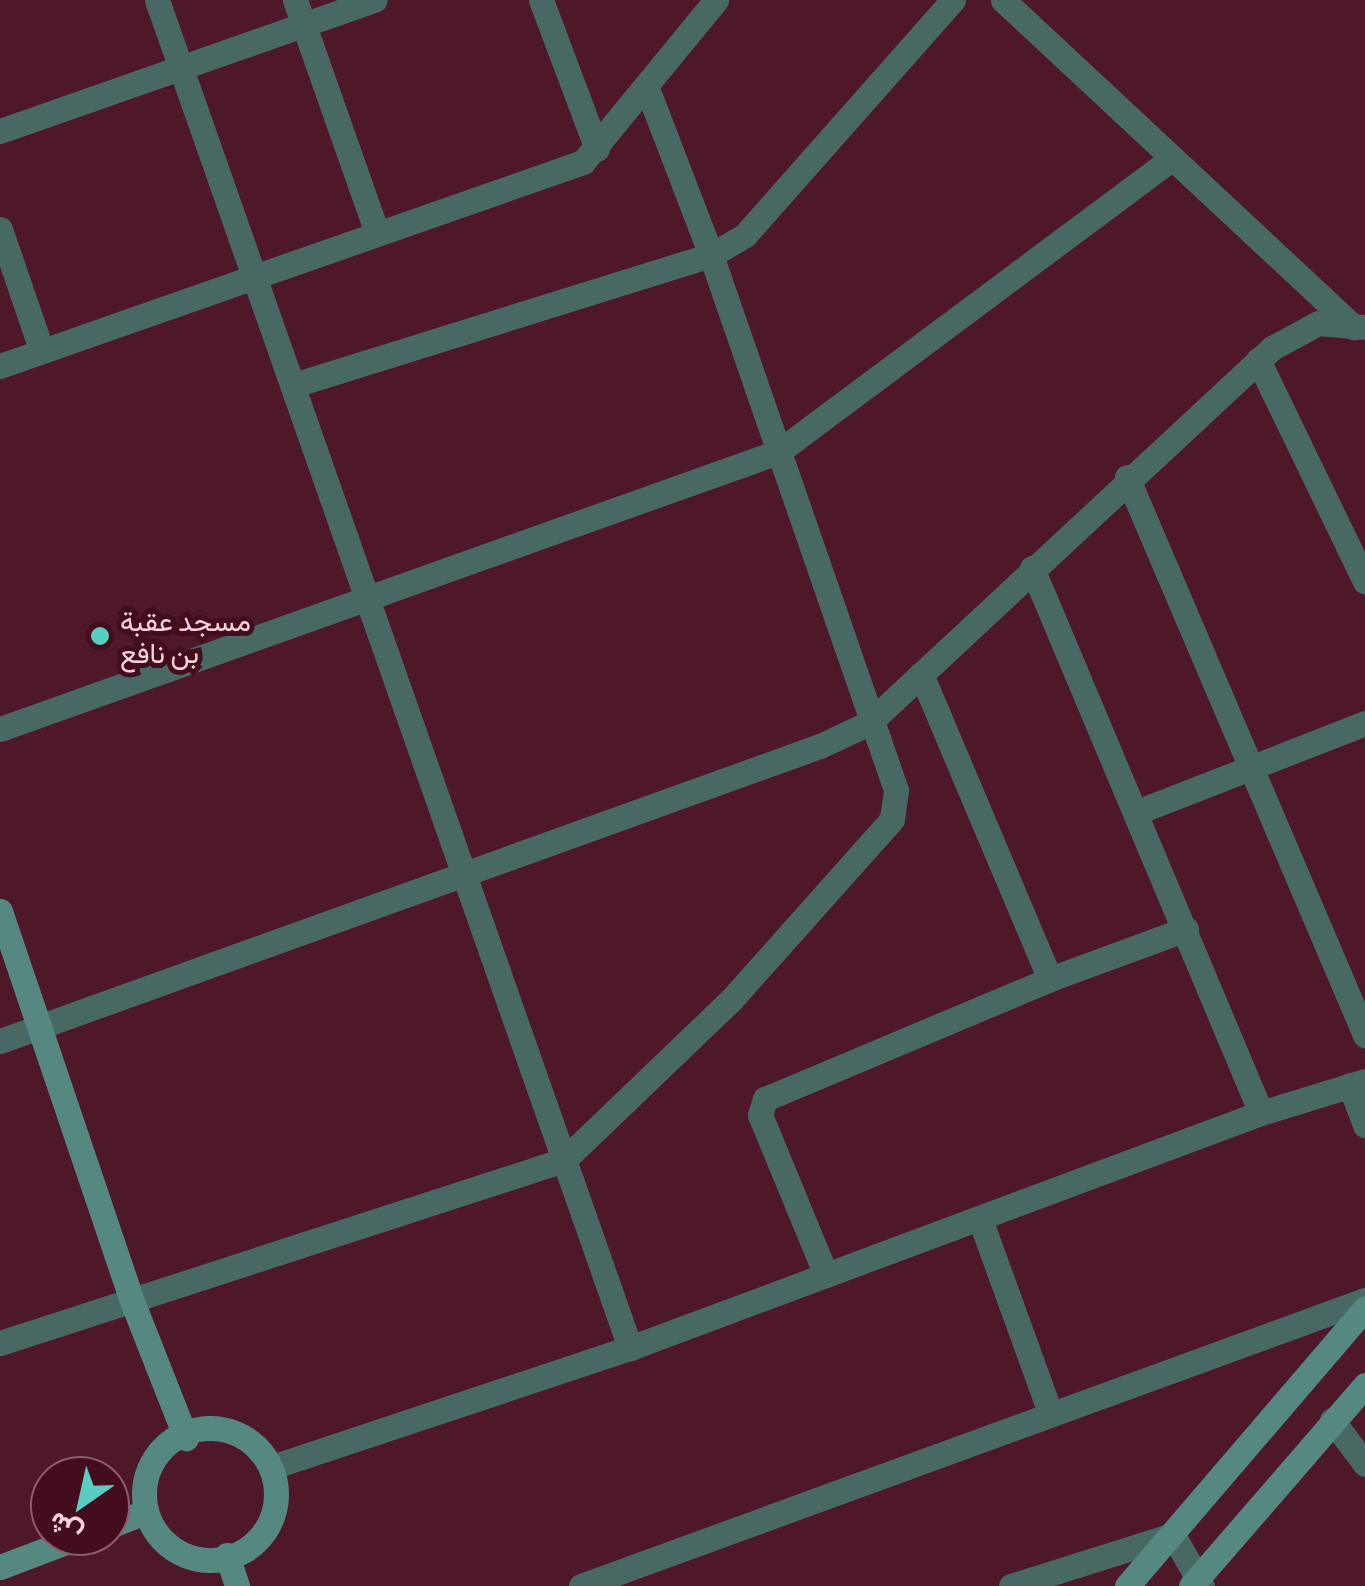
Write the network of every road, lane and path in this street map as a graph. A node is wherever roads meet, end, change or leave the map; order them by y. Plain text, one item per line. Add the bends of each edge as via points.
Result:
1 (157, 0) edge
2 (295, 0) edge
3 (375, 0) edge
4 (541, 0) edge
5 (716, 0) edge
6 (953, 0) edge
7 (1002, 0) edge
8 (304, 25) junction
9 (182, 69) junction
10 (646, 86) junction
11 (0, 131) edge
12 (597, 149) junction
13 (1169, 161) junction
14 (0, 230) edge
15 (377, 233) junction
16 (711, 255) junction
17 (255, 279) junction
18 (1361, 330) edge
19 (42, 350) junction
20 (1258, 360) junction
21 (0, 366) edge
22 (297, 384) junction
23 (778, 452) junction
24 (1127, 478) junction
25 (1032, 568) junction
26 (1365, 581) edge
27 (365, 596) junction
28 (921, 674) junction
29 (868, 723) junction
30 (1365, 724) edge
31 (0, 728) edge
32 (1252, 768) junction
33 (1138, 812) junction
34 (461, 874) junction
35 (0, 911) edge
36 (1186, 929) junction
37 (1050, 978) junction
38 (42, 1026) junction
39 (1365, 1036) edge
40 (0, 1041) edge
41 (1358, 1083) edge
42 (1261, 1113) junction
43 (1365, 1124) edge
44 (564, 1160) junction
45 (980, 1218) junction
46 (826, 1275) junction
47 (130, 1296) junction
48 (1365, 1304) edge
49 (0, 1342) edge
50 (630, 1348) junction
51 (1365, 1384) edge
52 (1051, 1415) junction
53 (1332, 1420) junction
54 (186, 1438) junction
55 (1365, 1464) edge
56 (275, 1466) junction
57 (142, 1514) junction
58 (130, 1518) edge
59 (1174, 1535) junction
60 (30, 1555) edge
61 (227, 1555) junction
62 (0, 1566) edge
63 (1197, 1583) edge
64 (237, 1586) edge
65 (581, 1586) edge
66 (1011, 1586) edge
67 (1127, 1586) edge

1 - 9 street
2 - 8 street
3 - 8 street
4 - 12 street
5 - 10 street
6 - 16 street via 770,212
7 - 13 street
8 - 9 street
8 - 15 street
9 - 11 street
9 - 17 street
10 - 12 street
10 - 16 street
12 - 15 street via 560,173
13 - 18 street
13 - 23 street
14 - 19 street
15 - 17 street
16 - 22 street
16 - 23 street
17 - 19 street
17 - 22 street
18 - 20 street via 1318,323 1295,331
19 - 21 street
20 - 24 street
20 - 26 street
22 - 27 street
23 - 27 street
23 - 29 street
24 - 25 street
24 - 32 street
25 - 28 street
25 - 33 street
27 - 31 street
27 - 34 street
28 - 29 street
28 - 37 street
29 - 34 street
29 - 44 street via 899,799 892,820 731,1000
30 - 32 street
32 - 33 street
32 - 39 street
33 - 36 street
34 - 38 street
34 - 44 street
35 - 38 street
36 - 37 street
36 - 42 street
37 - 46 street via 761,1104
38 - 40 street
38 - 47 street
41 - 42 street
41 - 43 street
42 - 45 street
44 - 47 street
44 - 50 street
45 - 46 street
45 - 52 street
46 - 50 street
47 - 49 street
47 - 54 street
48 - 52 street
48 - 59 street
50 - 56 street
51 - 53 street
52 - 65 street
53 - 55 street
53 - 63 street
54 - 56 street via 229,1431 264,1449
54 - 57 street via 156,1458 145,1475
56 - 61 street via 278,1505 270,1523
57 - 58 street
57 - 61 street via 150,1532 182,1556
59 - 63 street
59 - 66 street
59 - 67 street
60 - 62 street
61 - 64 street

